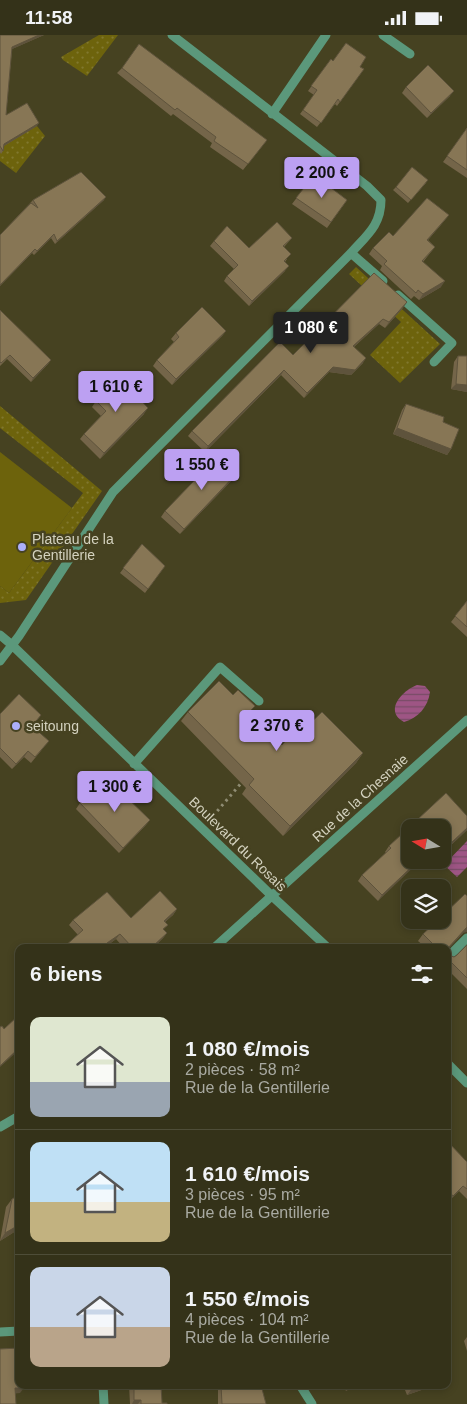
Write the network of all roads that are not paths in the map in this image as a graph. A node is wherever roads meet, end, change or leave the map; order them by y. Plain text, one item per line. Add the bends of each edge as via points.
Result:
1 (172, 35) edge
2 (326, 35) edge
3 (383, 35) edge
4 (410, 54) dead end
5 (272, 114) junction
6 (351, 253) junction
7 (434, 362) dead end
8 (0, 635) edge
9 (12, 645) junction
10 (0, 661) edge
11 (259, 701) dead end
12 (467, 720) edge
13 (134, 764) junction
14 (272, 897) junction
15 (467, 939) edge
16 (218, 944) edge
17 (324, 944) edge
18 (451, 954) edge
19 (451, 1067) edge
20 (467, 1083) edge
21 (15, 1118) edge
22 (0, 1127) edge
23 (15, 1331) edge
24 (0, 1332) edge
25 (103, 1389) edge
26 (303, 1389) edge
27 (104, 1404) edge
28 (312, 1404) edge

1 - 5 street
2 - 5 street
3 - 4 street
5 - 6 street via 381,199 377,222
6 - 7 street via 452,343
6 - 9 street via 113,492
8 - 9 street, Boulevard du Rosais
9 - 10 street
9 - 13 street, Boulevard du Rosais
11 - 13 street via 220,667
12 - 14 street, Rue de la Chesnaie
13 - 14 street, Boulevard du Rosais
14 - 16 street, Rue de la Chesnaie
14 - 17 street, Boulevard du Rosais
15 - 18 street
19 - 20 street
21 - 22 street
23 - 24 street
25 - 27 street
26 - 28 street

